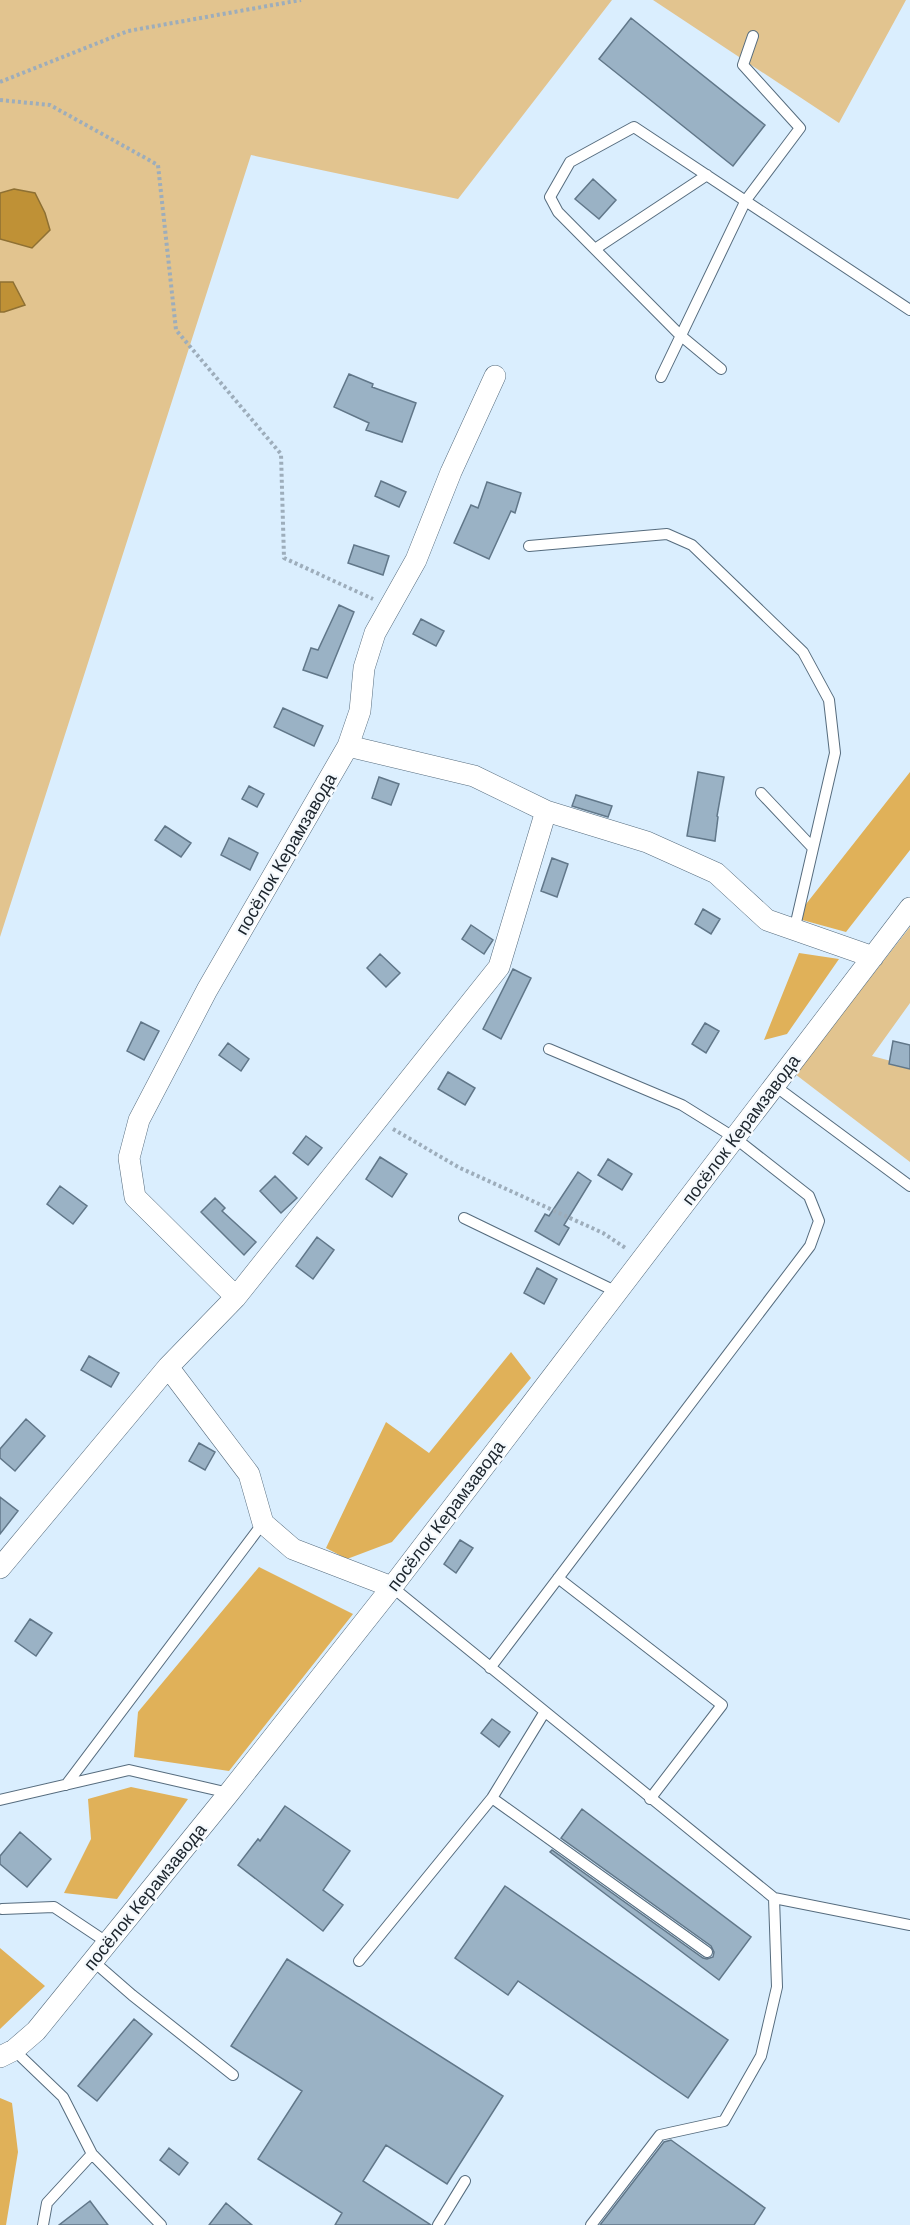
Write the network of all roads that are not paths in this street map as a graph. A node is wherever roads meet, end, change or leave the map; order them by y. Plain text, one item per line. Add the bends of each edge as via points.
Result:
1 (753, 36) dead end
2 (707, 175) junction
3 (746, 200) junction
4 (595, 249) junction
5 (910, 310) edge
6 (680, 335) junction
7 (721, 369) dead end
8 (495, 376) dead end
9 (661, 377) dead end
10 (529, 546) dead end
11 (348, 746) junction
12 (762, 793) dead end
13 (546, 811) junction
14 (812, 847) junction
15 (910, 908) edge
16 (794, 931) junction
17 (873, 957) junction
18 (549, 1049) dead end
19 (775, 1086) junction
20 (735, 1138) junction
21 (910, 1186) edge
22 (464, 1218) dead end
23 (617, 1292) junction
24 (236, 1296) junction
25 (168, 1367) junction
26 (263, 1523) junction
27 (0, 1568) edge
28 (558, 1578) junction
29 (392, 1587) junction
30 (490, 1668) junction
31 (544, 1713) junction
32 (66, 1785) junction
33 (229, 1793) junction
34 (492, 1798) junction
35 (650, 1799) junction
36 (0, 1800) edge
37 (774, 1898) junction
38 (2, 1909) dead end
39 (910, 1925) edge
40 (108, 1943) junction
41 (707, 1952) dead end
42 (93, 1961) junction
43 (358, 1961) dead end
44 (7, 2054) edge
45 (233, 2075) dead end
46 (92, 2154) junction
47 (465, 2181) dead end
48 (43, 2225) edge
49 (161, 2225) edge
50 (438, 2225) edge
51 (591, 2225) edge

1 - 3 lane via 743,65 800,128
2 - 3 lane
2 - 4 lane
2 - 4 lane via 634,127 570,162 550,197 558,212
3 - 5 lane
3 - 6 lane
4 - 6 lane
6 - 7 lane
6 - 9 lane
8 - 11 street, посёлок Керамзавода via 416,560 375,633 364,668 360,711
10 - 14 lane via 668,534 692,545 803,652 829,700 835,753
11 - 13 street via 474,776
11 - 24 street, посёлок Керамзавода via 207,990 138,1120 129,1158 135,1197
12 - 14 lane
13 - 16 street via 646,842 716,873 766,920
13 - 24 street via 499,967
14 - 16 lane
15 - 17 street, посёлок Керамзавода
16 - 17 street
17 - 19 street, посёлок Керамзавода
18 - 20 lane via 682,1105
19 - 20 street, посёлок Керамзавода
19 - 21 lane
20 - 23 street, посёлок Керамзавода
20 - 28 lane via 808,1196 819,1221 810,1246
22 - 23 lane
23 - 29 street, посёлок Керамзавода
24 - 25 street
25 - 26 street via 249,1474
25 - 27 street
26 - 29 street via 293,1549
26 - 32 lane
28 - 30 lane
28 - 35 lane via 722,1705
29 - 30 lane
29 - 33 street, посёлок Керамзавода
30 - 31 lane
31 - 34 lane
31 - 35 lane
32 - 33 lane via 129,1770
32 - 36 lane
33 - 40 street, посёлок Керамзавода
34 - 41 lane
34 - 43 lane
35 - 37 lane
37 - 39 lane
37 - 51 lane via 777,1987 761,2056 724,2121 660,2135
38 - 40 lane via 54,1907
40 - 42 street, посёлок Керамзавода
42 - 44 street, посёлок Керамзавода via 36,2031
42 - 45 lane
44 - 46 lane via 63,2097
46 - 48 lane via 47,2204
46 - 49 lane
47 - 50 lane

